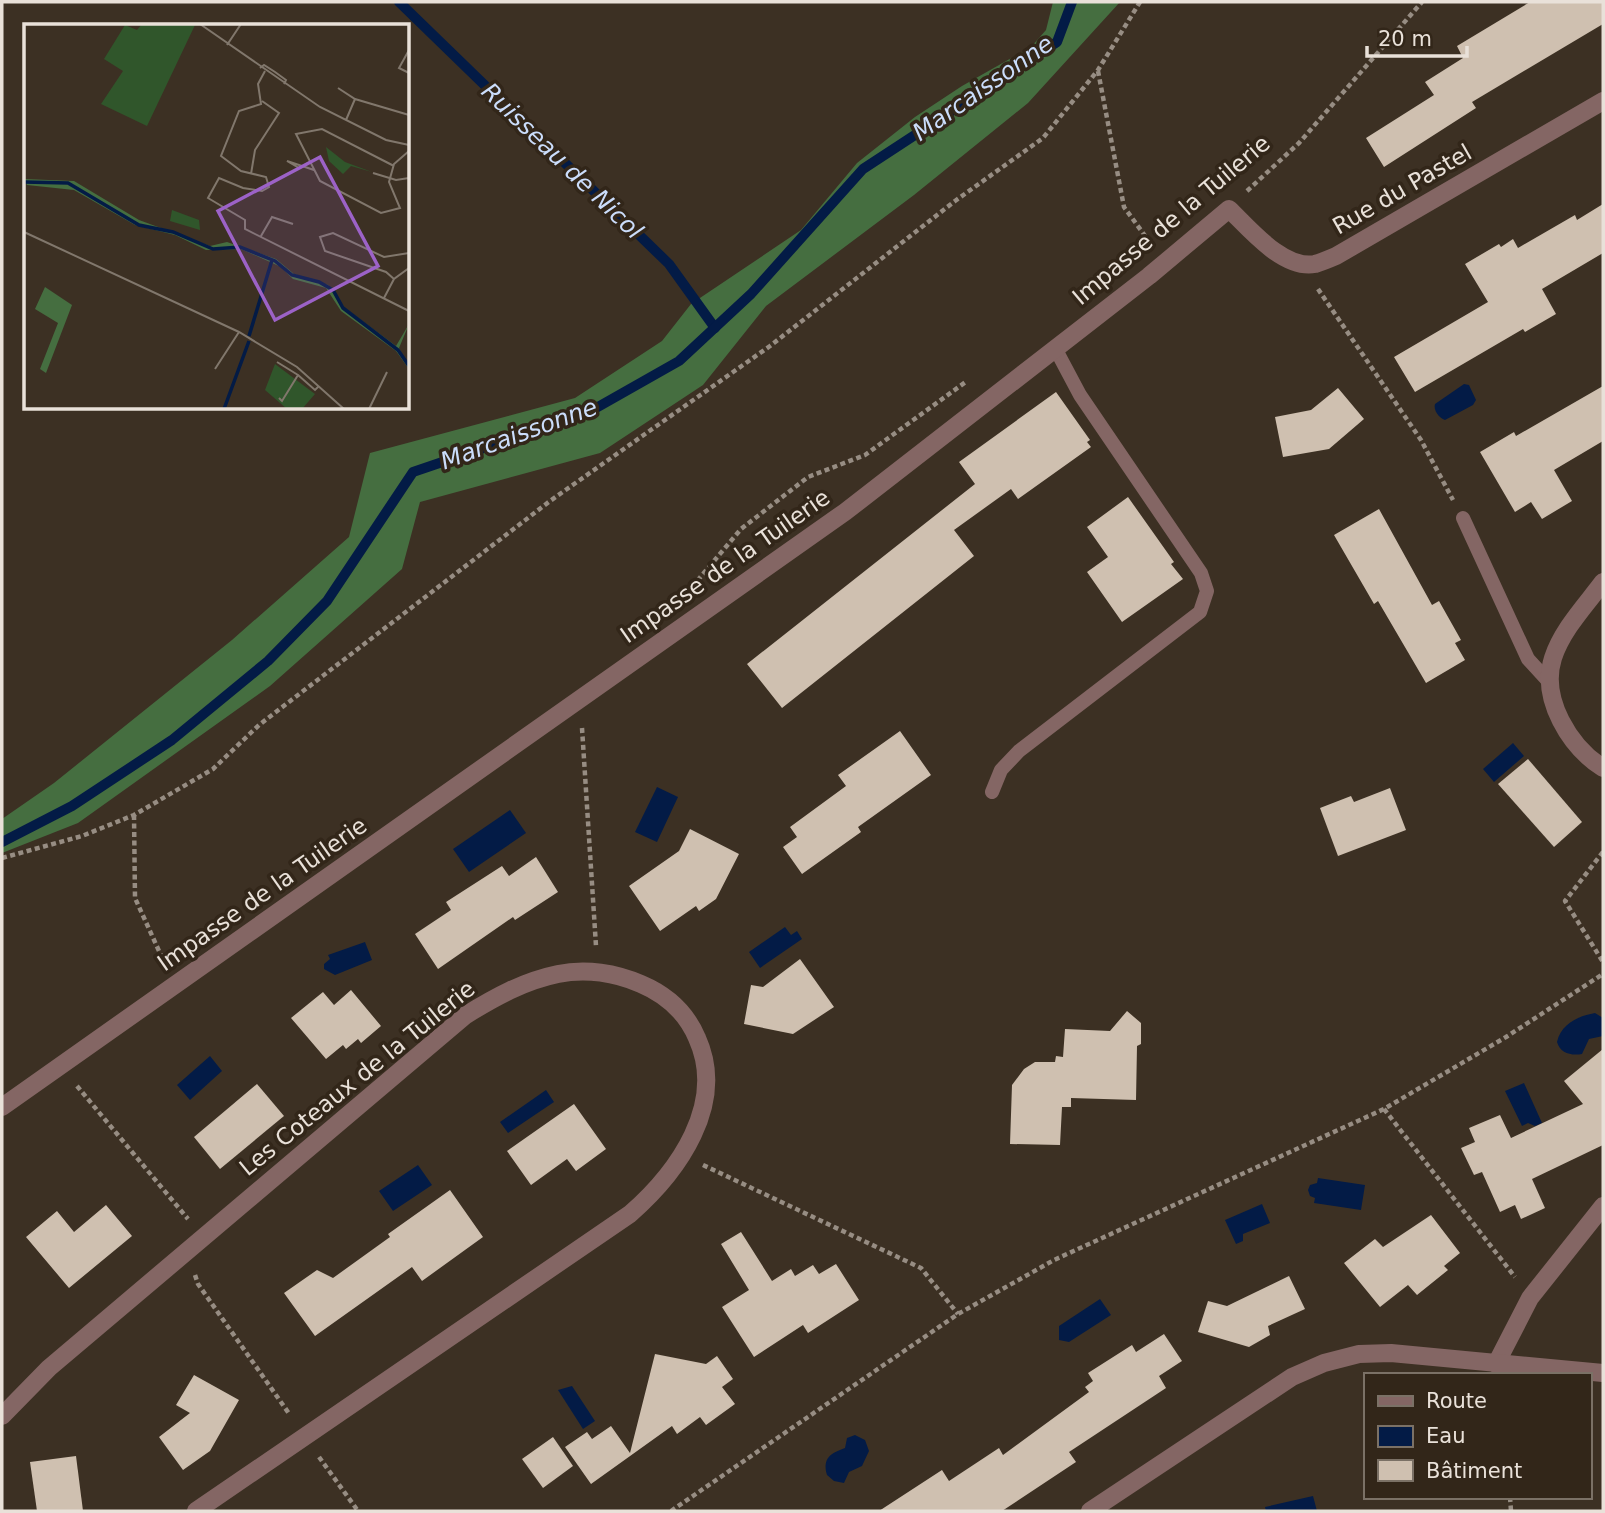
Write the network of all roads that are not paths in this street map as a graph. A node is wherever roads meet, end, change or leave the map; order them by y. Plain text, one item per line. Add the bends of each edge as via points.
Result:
1 (1603, 101) edge
2 (1229, 209) joint
3 (1055, 348) junction
4 (1463, 518) road end
5 (1603, 582) edge
6 (1550, 683) junction
7 (1603, 768) edge
8 (992, 792) dead end
9 (2, 1107) edge
10 (1603, 1206) edge
11 (1496, 1364) junction
12 (1603, 1373) edge
13 (2, 1416) edge
14 (196, 1511) edge
15 (1090, 1511) edge

1 - 2 street, Rue du Pastel via 1336,256 1313,264 1286,258 1269,248
2 - 3 street, Impasse de la Tuilerie
3 - 8 lane via 1080,395 1201,573 1207,591 1200,612 1019,751 1001,770
3 - 9 street, Impasse de la Tuilerie via 845,512
4 - 6 lane via 1528,659
5 - 6 street via 1565,633 1552,660
6 - 7 street via 1570,739
10 - 11 street via 1530,1297
11 - 12 street
11 - 15 street via 1391,1353 1359,1354 1324,1363 1261,1396
13 - 14 street, Les Coteaux de la Tuilerie via 49,1368 194,1244 466,1015 498,995 559,973 598,972 628,978 675,1004 691,1022 701,1046 706,1094 698,1122 664,1181 630,1214

